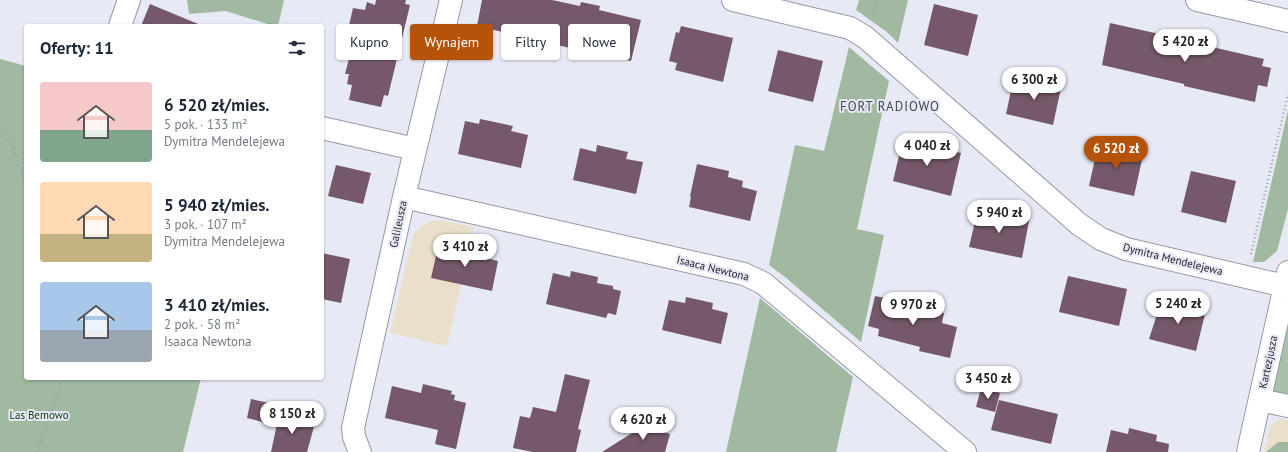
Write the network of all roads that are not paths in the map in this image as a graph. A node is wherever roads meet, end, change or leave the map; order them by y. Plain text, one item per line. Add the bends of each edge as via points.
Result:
1 (129, 0) edge
2 (451, 0) edge
3 (733, 0) edge
4 (1197, 0) edge
5 (1288, 21) edge
6 (121, 24) edge
7 (324, 128) edge
8 (415, 149) junction
9 (404, 197) junction
10 (1286, 278) edge
11 (1260, 400) junction
12 (1288, 406) edge
13 (357, 443) edge
14 (966, 452) edge
15 (1248, 452) edge

1 - 6 street
2 - 8 street, Galileusza
3 - 10 street, Dymitra Mendelejewa via 850,28 865,37 1080,225 1101,238 1126,249
4 - 5 street
7 - 8 street
8 - 9 street, Galileusza
9 - 13 street, Galileusza
9 - 14 street, Isaaca Newtona via 744,274 764,283
10 - 11 street, Kartezjusza
11 - 12 street
11 - 15 street, Kartezjusza

